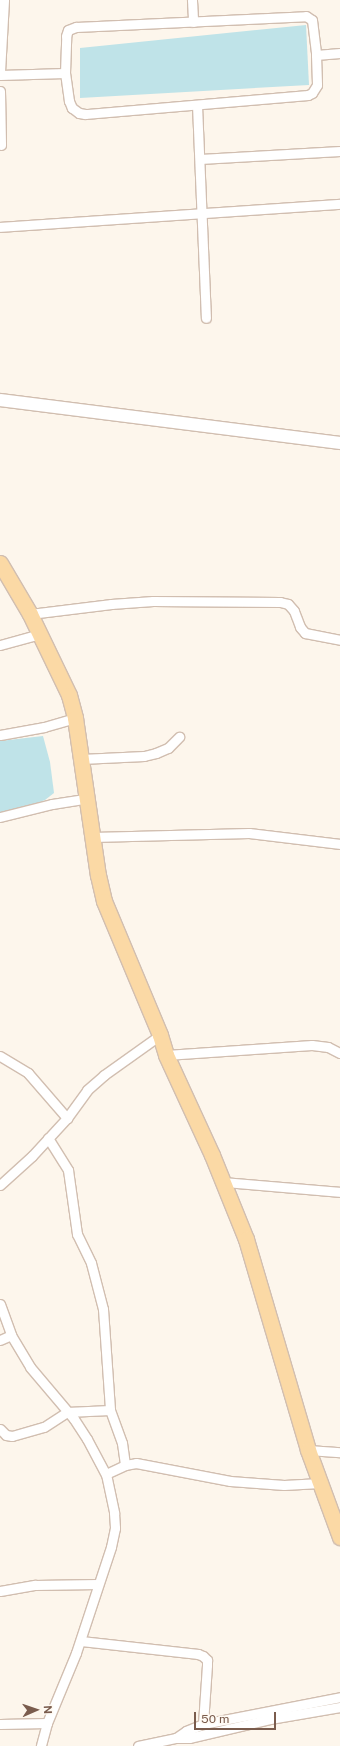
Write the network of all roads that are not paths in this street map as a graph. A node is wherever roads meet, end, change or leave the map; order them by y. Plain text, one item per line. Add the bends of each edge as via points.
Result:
1 (4, 0) edge
2 (192, 0) edge
3 (193, 22) junction
4 (340, 53) edge
5 (316, 55) junction
6 (65, 73) junction
7 (0, 74) edge
8 (0, 91) edge
9 (197, 105) junction
10 (1, 145) edge
11 (340, 151) edge
12 (200, 159) junction
13 (340, 204) edge
14 (202, 214) junction
15 (0, 227) edge
16 (206, 318) dead end
17 (0, 400) edge
18 (340, 443) edge
19 (0, 563) edge
20 (5, 582) edge
21 (30, 614) junction
22 (40, 634) junction
23 (340, 640) edge
24 (0, 645) edge
25 (75, 718) junction
26 (0, 735) edge
27 (179, 737) dead end
28 (81, 759) junction
29 (85, 799) junction
30 (0, 817) edge
31 (92, 838) junction
32 (340, 844) edge
33 (160, 1035) junction
34 (340, 1053) edge
35 (166, 1055) junction
36 (0, 1056) edge
37 (67, 1118) junction
38 (48, 1138) junction
39 (224, 1182) junction
40 (0, 1185) edge
41 (340, 1192) edge
42 (0, 1304) edge
43 (11, 1335) junction
44 (0, 1340) edge
45 (110, 1410) junction
46 (67, 1412) junction
47 (0, 1429) edge
48 (308, 1450) junction
49 (340, 1452) edge
50 (126, 1465) junction
51 (106, 1474) junction
52 (320, 1482) junction
53 (340, 1537) edge
54 (98, 1584) junction
55 (0, 1591) edge
56 (81, 1641) junction
57 (340, 1697) edge
58 (340, 1707) edge
59 (47, 1723) junction
60 (0, 1724) edge
61 (204, 1724) junction
62 (176, 1738) junction
63 (41, 1746) edge
64 (138, 1746) edge

1 - 7 street
2 - 3 street
3 - 5 street via 306,16 312,20
3 - 6 street via 71,29 66,36
4 - 5 street
5 - 9 street via 317,85 308,95
6 - 7 street
6 - 9 street via 69,101 72,108 79,113
8 - 10 street
9 - 12 street
11 - 12 street
12 - 14 street
13 - 14 street
14 - 15 street
14 - 16 street
17 - 18 street
19 - 20 main road
20 - 21 main road
21 - 22 main road
21 - 23 street via 153,601 280,602 288,604 294,611 300,627 306,633
22 - 24 street
22 - 25 main road via 63,679
25 - 26 street
25 - 28 main road
27 - 28 street via 168,748 156,753
28 - 29 main road
29 - 30 street
29 - 31 main road
31 - 32 street via 249,833
31 - 33 main road via 104,901
33 - 35 main road
33 - 37 street via 98,1080 87,1090
34 - 35 street via 328,1047 312,1045
35 - 39 main road
36 - 37 street via 28,1073
37 - 38 street
38 - 40 street
38 - 45 street via 68,1170 77,1234 91,1263 103,1309
39 - 41 street
39 - 48 main road via 246,1239
42 - 43 street
43 - 44 street
43 - 46 street via 30,1368
45 - 46 street
45 - 50 street via 122,1443
46 - 47 street via 44,1427 12,1436 6,1435
46 - 51 street via 87,1439
48 - 49 street
48 - 52 main road
50 - 51 street
50 - 52 street via 136,1463 257,1484
51 - 54 street via 115,1528
52 - 53 main road
54 - 55 street via 35,1585
54 - 56 street
56 - 59 street
56 - 61 street via 203,1656 207,1660
57 - 61 street
58 - 62 street via 270,1719 189,1738
59 - 60 street
59 - 63 street
61 - 62 street
62 - 64 street

